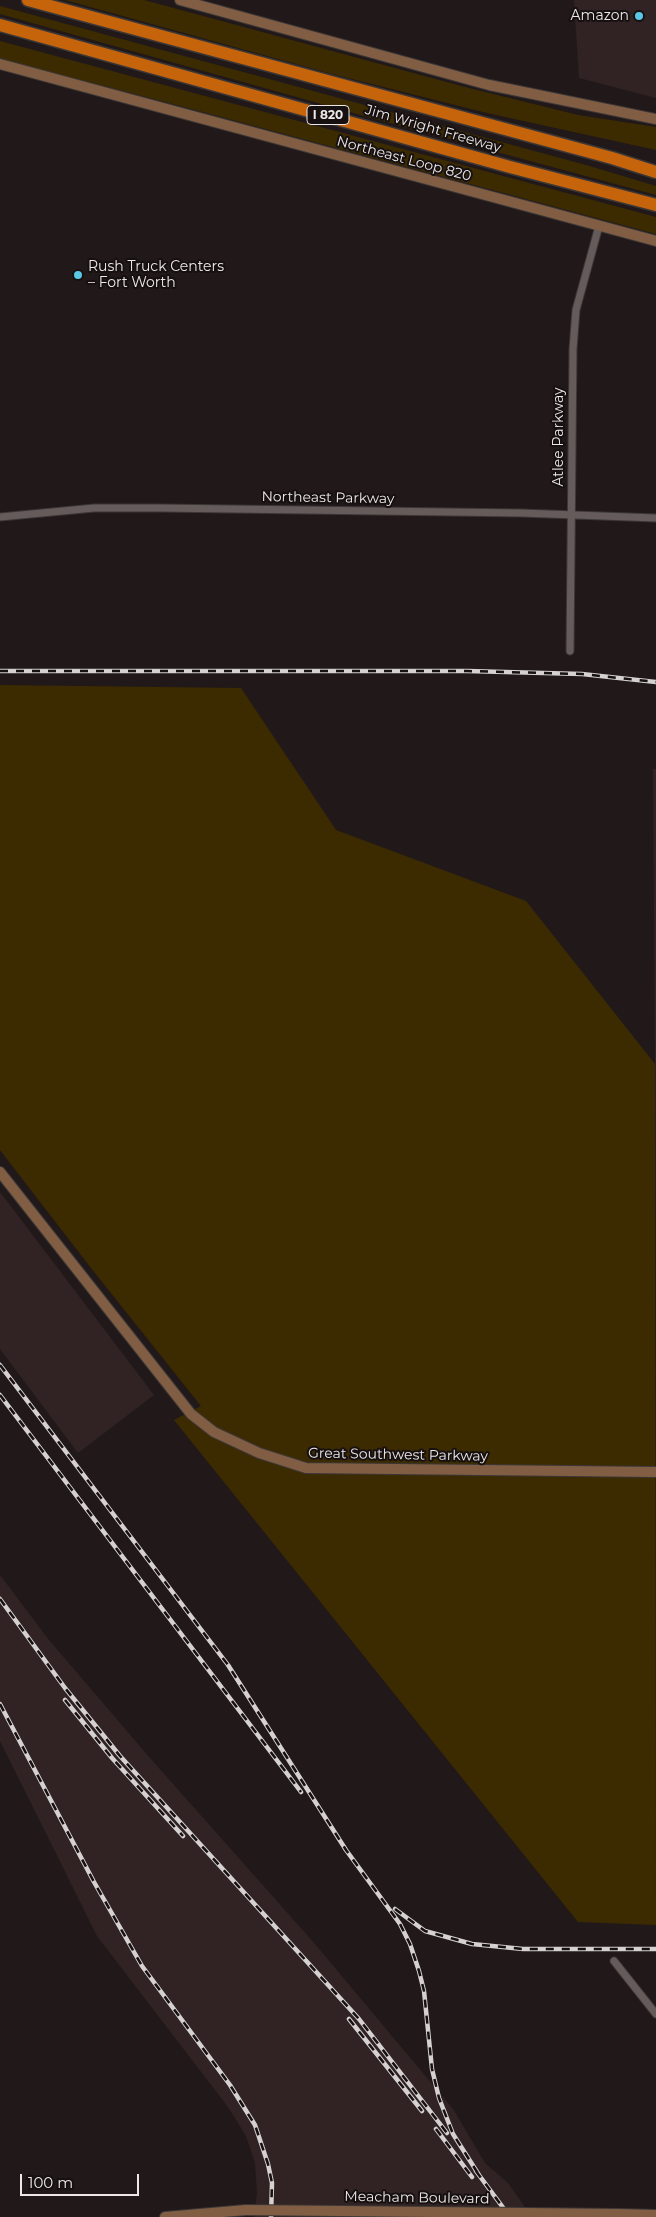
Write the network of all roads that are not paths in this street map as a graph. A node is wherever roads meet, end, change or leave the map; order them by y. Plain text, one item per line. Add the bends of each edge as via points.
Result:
1 (28, 0) edge
2 (180, 0) edge
3 (0, 25) edge
4 (0, 64) edge
5 (656, 119) edge
6 (612, 158) junction
7 (656, 163) edge
8 (656, 172) edge
9 (656, 205) edge
10 (599, 226) junction
11 (656, 241) edge
12 (571, 515) junction
13 (0, 517) edge
14 (656, 518) edge
15 (570, 651) dead end
16 (0, 1172) edge
17 (656, 1472) edge
18 (614, 1961) dead end
19 (656, 2014) edge
20 (656, 2215) edge
21 (177, 2216) edge
22 (165, 2217) edge
23 (188, 2217) edge

1 - 6 highway, Jim Wright Freeway / I 820
2 - 5 main road via 490,85
3 - 9 highway, Jim Wright Freeway / I 820
4 - 10 main road, Northeast Loop 820
6 - 7 highway
6 - 8 highway, Jim Wright Freeway / I 820
10 - 11 main road, Northeast Loop 820
10 - 12 street, Atlee Parkway via 576,310
12 - 13 street, Northeast Parkway via 94,508
12 - 14 street, Northeast Parkway
12 - 15 street, Atlee Parkway
16 - 17 main road, Great Southwest Parkway via 191,1414 214,1432 259,1454 306,1468
18 - 19 street
20 - 21 main road, Meacham Boulevard, bridge via 246,2210
21 - 22 main road, Meacham Boulevard
21 - 23 main road, Meacham Boulevard

